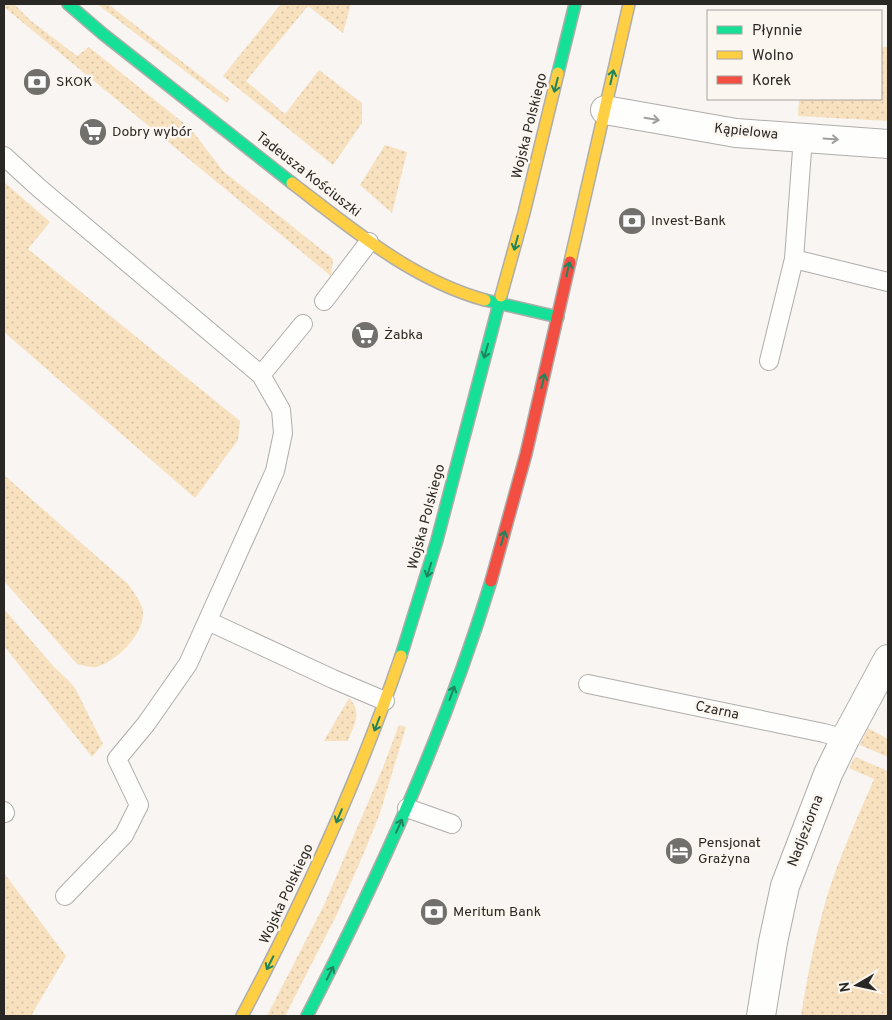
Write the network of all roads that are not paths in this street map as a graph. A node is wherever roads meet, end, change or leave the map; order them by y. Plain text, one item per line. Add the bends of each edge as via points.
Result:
1 (68, 4) edge
2 (576, 4) edge
3 (629, 4) edge
4 (604, 110) junction
5 (804, 137) junction
6 (888, 144) edge
7 (4, 156) edge
8 (369, 242) junction
9 (794, 259) junction
10 (888, 282) edge
11 (324, 301) dead end
12 (499, 304) junction
13 (558, 317) junction
14 (303, 324) dead end
15 (769, 361) dead end
16 (262, 375) junction
17 (208, 622) junction
18 (888, 659) edge
19 (588, 684) dead end
20 (385, 701) junction
21 (845, 739) junction
22 (406, 808) junction
23 (452, 824) dead end
24 (65, 896) dead end
25 (242, 1016) edge
26 (307, 1016) edge
27 (761, 1016) edge

1 - 8 street, Tadeusza Kościuszki
2 -> 12 street, Wojska Polskiego
4 -> 3 street
4 -> 5 street, Kąpielowa via 736,133
13 -> 4 street
5 -> 6 street, Kąpielowa
5 - 9 lane
7 - 16 lane
8 - 11 lane
8 - 12 street, Tadeusza Kościuszki via 450,289
9 - 10 lane
9 - 15 lane
12 - 13 street, Tadeusza Kościuszki
12 -> 20 street, Wojska Polskiego via 443,523
22 -> 13 street via 489,588 506,532
14 - 16 lane
16 - 17 lane via 281,410 283,433 275,471
17 - 20 lane
17 - 24 lane via 188,664 117,759 138,805 124,835
18 - 21 street, Nadjeziorna
19 - 21 lane, Czarna
20 -> 25 street, Wojska Polskiego via 330,839
21 - 27 street, Nadjeziorna via 828,774 785,886
22 - 23 lane
26 -> 22 street via 358,918

